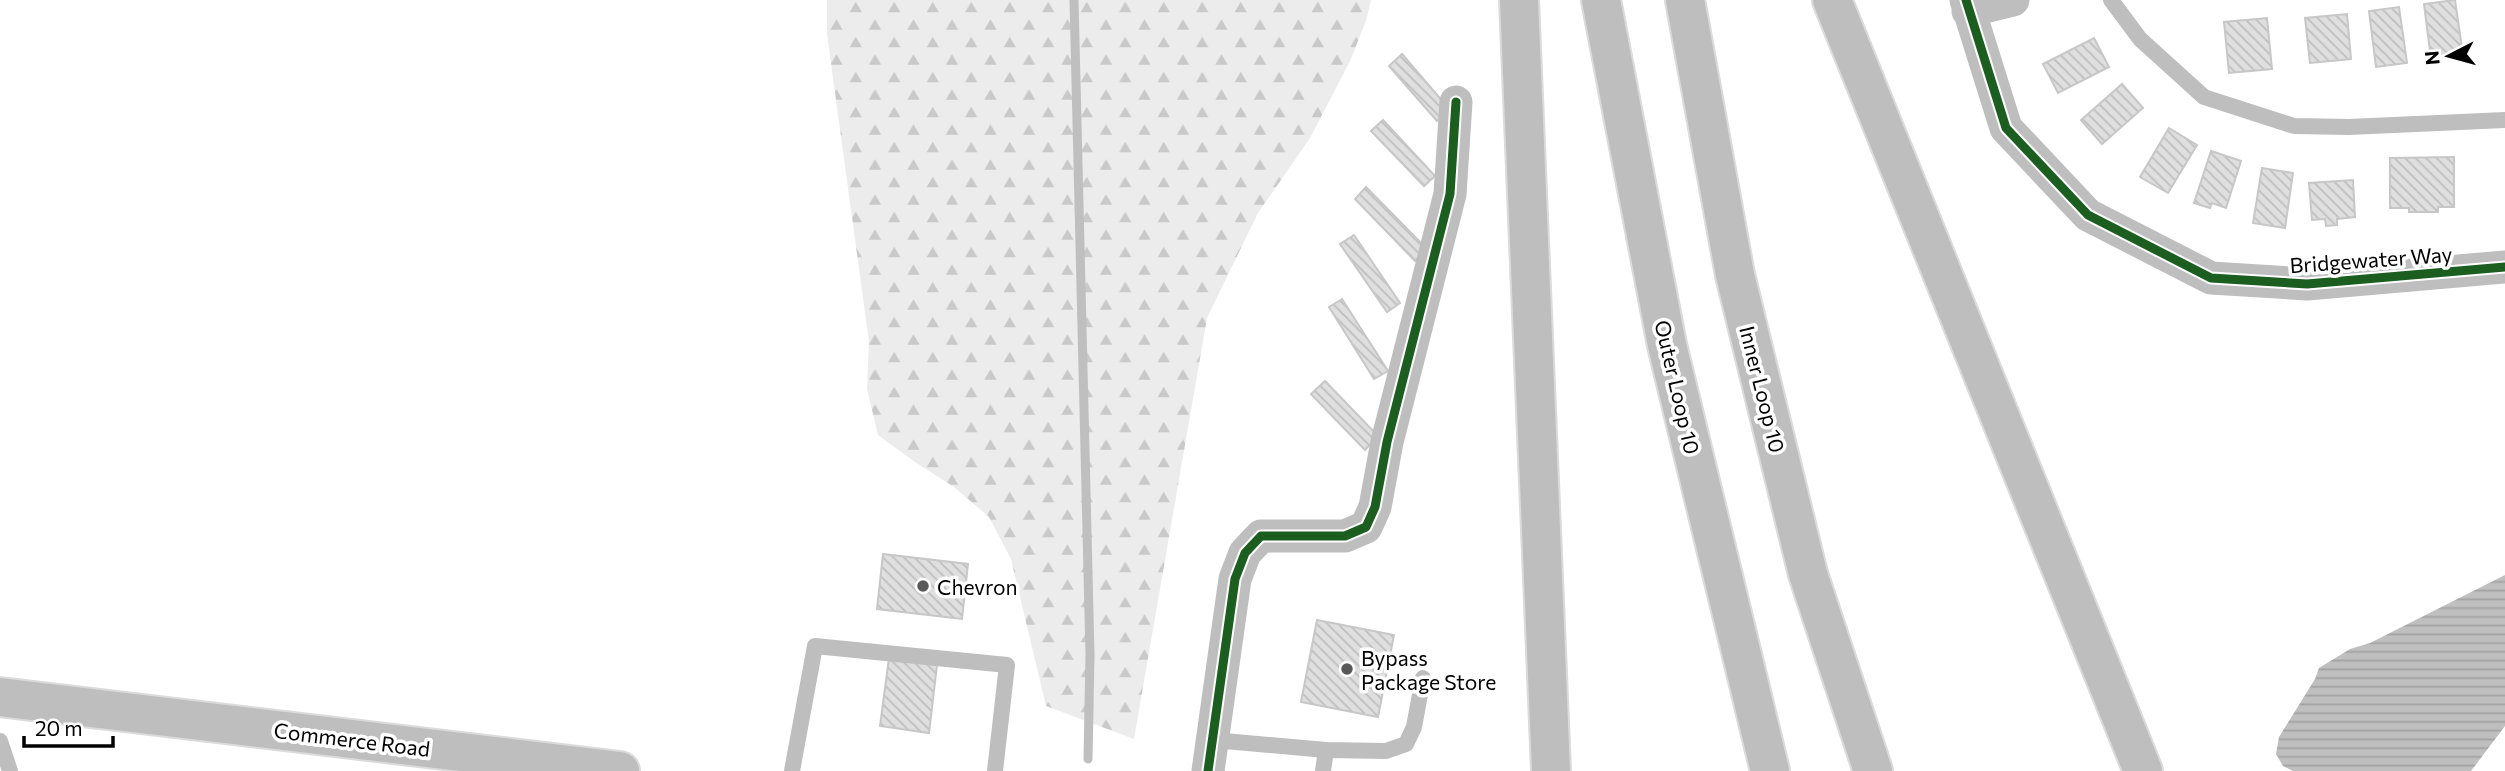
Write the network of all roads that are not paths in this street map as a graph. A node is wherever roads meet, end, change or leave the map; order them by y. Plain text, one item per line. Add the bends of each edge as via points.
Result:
1 (1519, 0) edge
2 (1601, 0) edge
3 (1685, 0) edge
4 (1832, 0) edge
5 (2013, 0) edge
6 (2111, 0) edge
7 (1967, 6) edge
8 (1456, 102) dead end
9 (2505, 120) edge
10 (2505, 267) edge
11 (1423, 678) dead end
12 (0, 697) edge
13 (0, 741) edge
14 (1326, 750) junction
15 (1210, 755) edge
16 (527, 766) edge
17 (1547, 766) edge
18 (1769, 768) edge
19 (10, 771) edge
20 (620, 771) edge
21 (792, 771) edge
22 (995, 771) edge
23 (1323, 771) edge
24 (1873, 771) edge
25 (2143, 771) edge

1 - 17 highway
2 - 18 highway, Outer Loop 10 via 1667,345
3 - 24 highway, Inner Loop 10 via 1738,288 1808,574
4 - 25 highway
5 - 7 street
6 - 9 lane via 2140,39 2204,97 2294,126
7 - 10 street, Bridgewater Way via 2006,128 2088,215 2211,278 2307,285
8 - 15 street via 1450,194 1375,507 1366,527 1345,536 1261,536 1245,553 1235,579
11 - 14 lane via 1414,727 1406,744 1387,751
12 - 16 highway, Commerce Road
13 - 19 lane
14 - 15 lane
14 - 23 lane
16 - 20 highway, Commerce Road
21 - 22 lane via 815,646 1007,665

